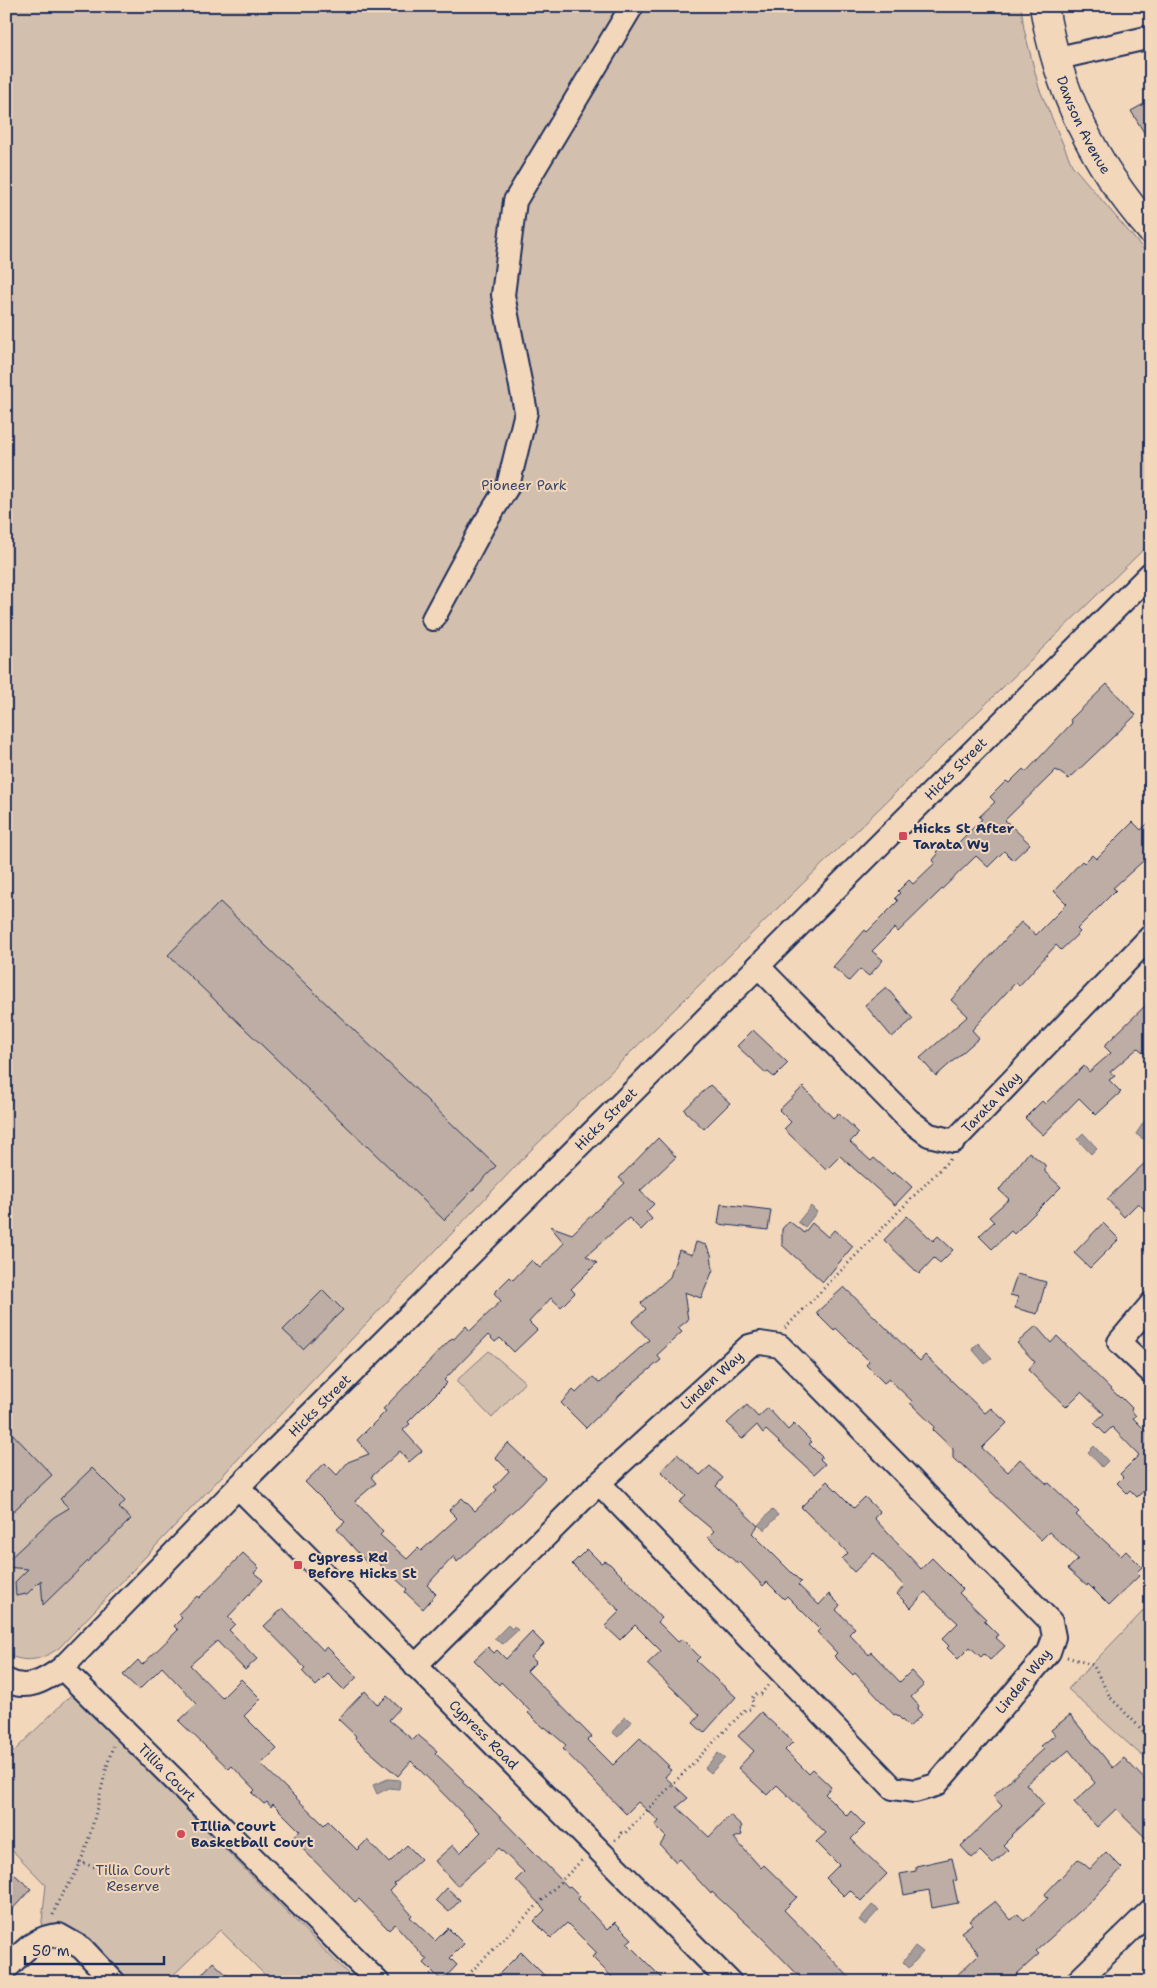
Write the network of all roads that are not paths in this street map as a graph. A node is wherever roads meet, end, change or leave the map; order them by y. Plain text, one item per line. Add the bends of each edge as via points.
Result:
1 (632, 6) edge
2 (1044, 6) edge
3 (1151, 37) edge
4 (1054, 59) junction
5 (1151, 230) edge
6 (1151, 573) edge
7 (433, 619) dead end
8 (1151, 936) edge
9 (758, 966) junction
10 (1151, 1304) edge
11 (1151, 1372) edge
12 (599, 1484) junction
13 (238, 1488) junction
14 (415, 1666) junction
15 (62, 1668) junction
16 (6, 1680) edge
17 (1151, 1910) edge
18 (6, 1969) edge
19 (114, 1982) edge
20 (378, 1982) edge
21 (730, 1982) edge
22 (1076, 1982) edge

1 - 7 street via 515,200 503,295 526,412 508,486
2 - 4 main road, Dawson Avenue
3 - 4 street
4 - 5 main road, Dawson Avenue via 1090,146 1126,202
6 - 9 street, Hicks Street
8 - 9 street, Tarata Way via 954,1141 929,1135 909,1120
9 - 13 street, Hicks Street
10 - 11 street via 1119,1342
12 - 12 street, Linden Way via 893,1788 915,1791 936,1785 1049,1652 1054,1637 1051,1622 780,1346 760,1342 749,1346
12 - 14 street, Linden Way
13 - 14 street, Cypress Road
13 - 15 street, Hicks Street
14 - 21 street, Cypress Road
15 - 16 street, Hicks Street via 48,1679 31,1685 13,1684
15 - 20 street, Tillia Court
17 - 22 street
18 - 19 street via 29,1946 48,1936 59,1935 74,1942

